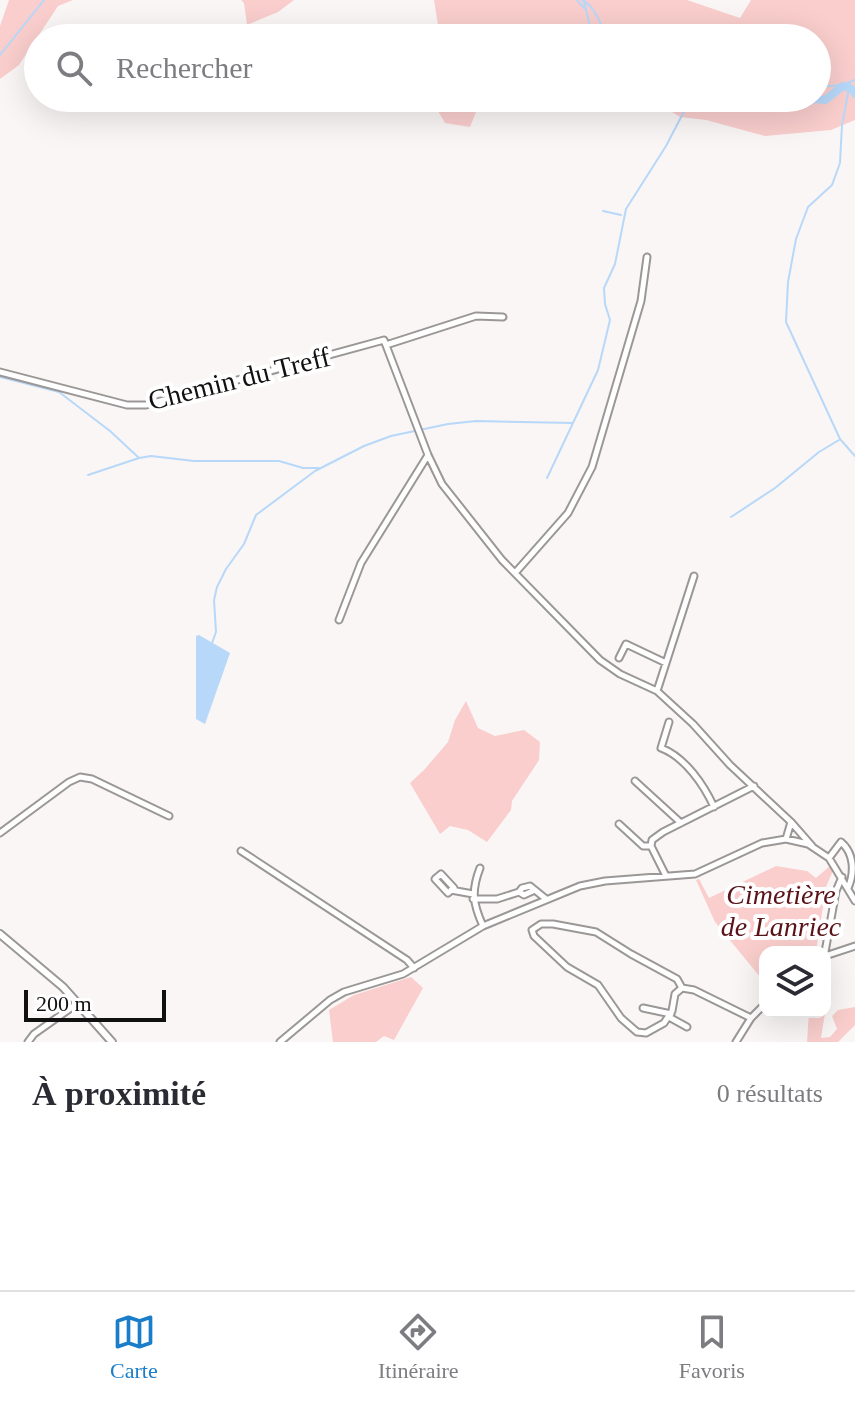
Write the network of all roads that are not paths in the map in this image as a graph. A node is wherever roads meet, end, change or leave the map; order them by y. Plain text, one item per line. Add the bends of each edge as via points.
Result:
1 (647, 257) dead end
2 (503, 317) dead end
3 (385, 342) junction
4 (0, 372) edge
5 (428, 455) junction
6 (515, 573) junction
7 (694, 576) dead end
8 (339, 620) dead end
9 (619, 658) dead end
10 (666, 663) junction
11 (657, 691) junction
12 (669, 722) dead end
13 (635, 781) dead end
14 (754, 786) junction
15 (714, 807) junction
16 (169, 816) dead end
17 (791, 822) junction
18 (681, 823) junction
19 (619, 824) dead end
20 (0, 833) edge
21 (786, 839) junction
22 (651, 846) junction
23 (812, 846) junction
24 (241, 851) dead end
25 (829, 858) junction
26 (480, 868) dead end
27 (666, 876) junction
28 (842, 877) junction
29 (848, 889) junction
30 (451, 890) dead end
31 (473, 896) junction
32 (547, 899) junction
33 (855, 901) edge
34 (483, 926) junction
35 (0, 934) edge
36 (826, 946) edge
37 (855, 946) edge
38 (831, 952) edge
39 (414, 968) junction
40 (682, 988) junction
41 (79, 1003) junction
42 (643, 1008) dead end
43 (759, 1010) edge
44 (670, 1016) junction
45 (751, 1018) junction
46 (687, 1027) dead end
47 (28, 1042) edge
48 (112, 1042) edge
49 (280, 1042) edge
50 (736, 1042) edge

1 - 6 street via 641,301 592,467 568,513
2 - 3 street, Chemin du Treff via 476,316
3 - 4 street, Chemin du Treff via 146,405 127,405
3 - 5 street
5 - 6 street via 459,508
5 - 8 street via 361,563
6 - 11 street via 600,660
7 - 10 street
9 - 10 street via 626,644
10 - 11 street
11 - 14 street
12 - 15 street via 661,748 699,779
13 - 18 street
14 - 15 street
14 - 17 street
15 - 18 street
16 - 20 street via 80,777
17 - 21 street
17 - 23 street
18 - 22 street via 658,835
19 - 22 street via 643,846
21 - 23 street
21 - 27 street via 758,845 695,874
22 - 27 street
23 - 25 street
24 - 39 street
25 - 28 street
25 - 29 street via 841,842 848,849 855,871
26 - 31 street
27 - 32 street via 597,882
28 - 29 street
28 - 36 street
29 - 33 street
30 - 31 street
31 - 32 street via 497,899 535,890
31 - 34 street
32 - 34 street
34 - 39 street
35 - 41 main road
37 - 38 street
39 - 49 street via 344,992
40 - 44 street via 673,997
40 - 44 street via 677,979 596,932 553,924 532,930 567,967 602,990 632,1028 646,1033
40 - 45 street
41 - 47 street
41 - 48 main road
42 - 44 street
43 - 45 street
44 - 46 street
45 - 50 street

